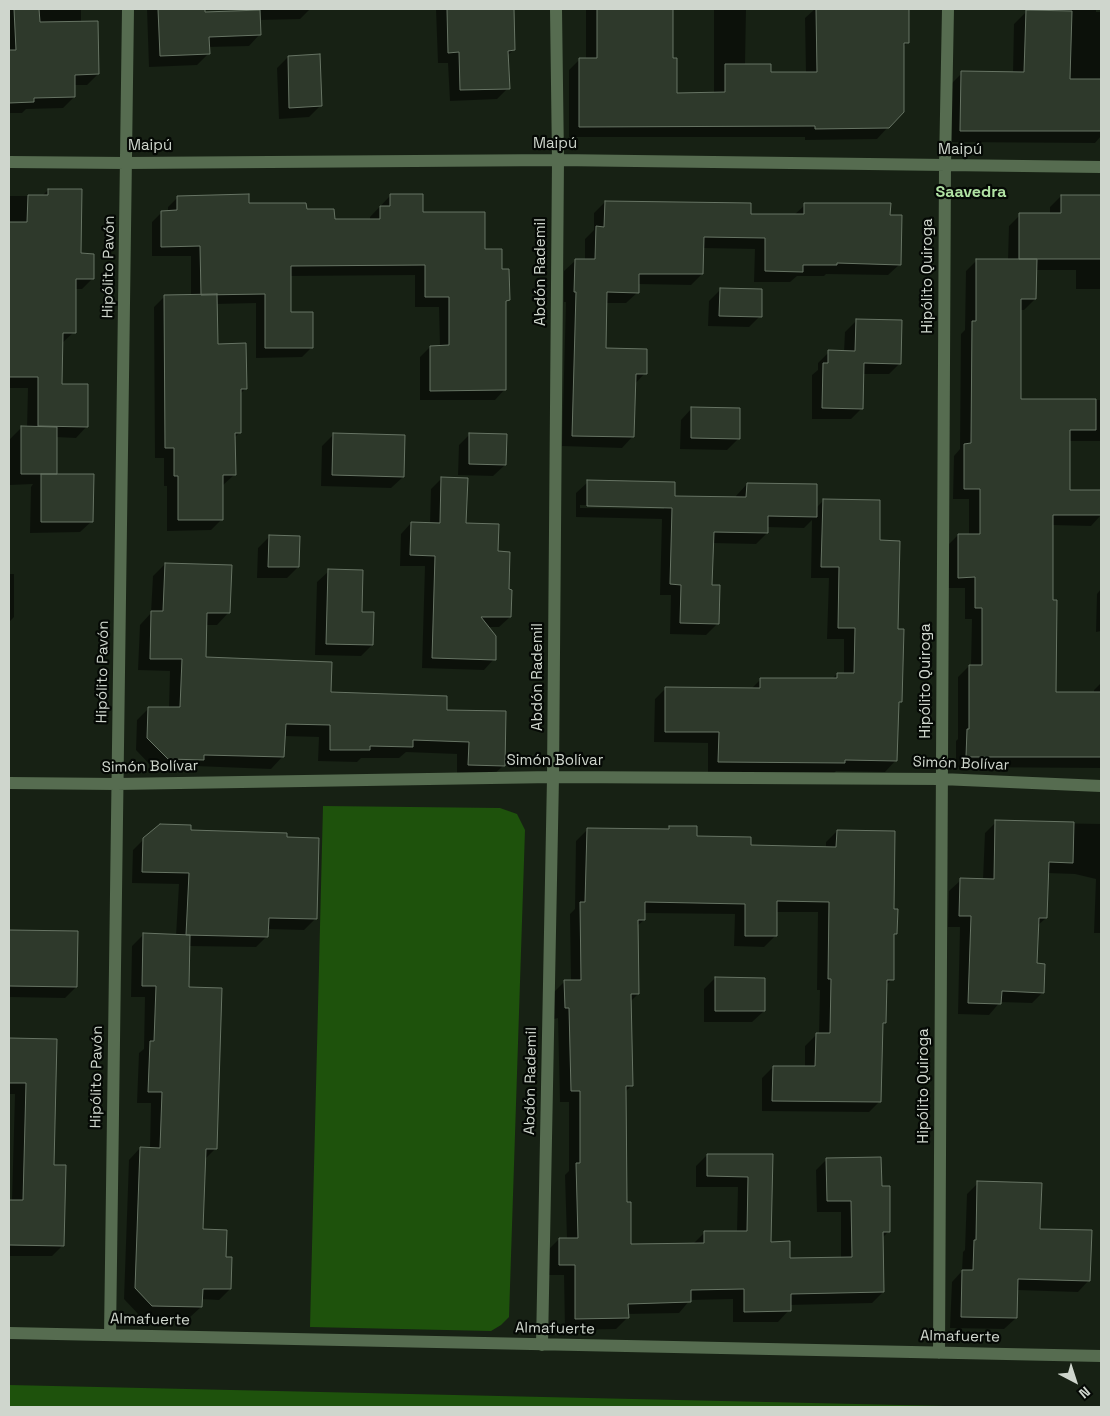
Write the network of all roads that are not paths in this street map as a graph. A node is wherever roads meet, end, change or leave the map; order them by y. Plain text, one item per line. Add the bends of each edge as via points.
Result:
1 (128, 9) edge
2 (556, 9) edge
3 (948, 9) edge
4 (558, 160) junction
5 (9, 162) edge
6 (126, 162) junction
7 (945, 166) junction
8 (1101, 167) edge
9 (553, 777) junction
10 (942, 779) junction
11 (9, 783) edge
12 (117, 784) junction
13 (1101, 786) edge
14 (9, 1333) edge
15 (110, 1336) junction
16 (542, 1345) junction
17 (939, 1353) junction
18 (1101, 1356) edge

1 - 6 street, Hipólito Pavón
2 - 4 street, Abdón Rademil
3 - 7 street, Hipólito Quiroga
4 - 6 street, Maipú
4 - 7 street, Maipú
4 - 9 street, Abdón Rademil
5 - 6 street, Maipú
6 - 12 street, Hipólito Pavón
7 - 8 street, Maipú
7 - 10 street, Hipólito Quiroga
9 - 10 street, Simón Bolívar
9 - 12 street, Simón Bolívar
9 - 16 street, Abdón Rademil
10 - 13 street, Simón Bolívar
10 - 17 street, Hipólito Quiroga
11 - 12 street, Simón Bolívar
12 - 15 street, Hipólito Pavón
14 - 15 street, Almafuerte
15 - 16 street, Almafuerte
16 - 17 street, Almafuerte
17 - 18 street, Almafuerte

